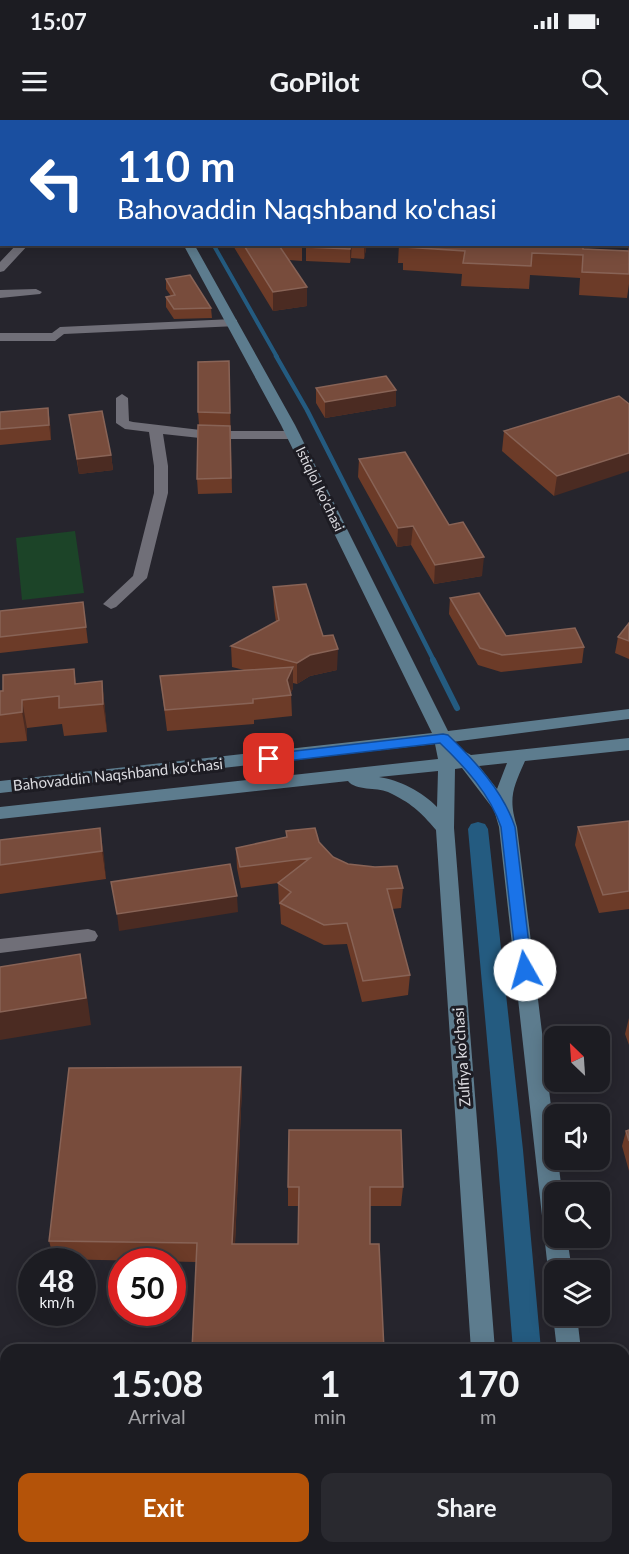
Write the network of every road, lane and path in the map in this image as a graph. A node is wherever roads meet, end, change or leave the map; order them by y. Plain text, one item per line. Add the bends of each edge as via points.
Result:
1 (22, 246) edge
2 (189, 246) edge
3 (0, 269) edge
4 (36, 292) dead end
5 (0, 294) edge
6 (233, 323) junction
7 (0, 337) edge
8 (122, 398) dead end
9 (155, 428) junction
10 (293, 435) junction
11 (111, 604) dead end
12 (629, 714) edge
13 (443, 738) junction
14 (629, 744) edge
15 (519, 756) junction
16 (468, 762) junction
17 (447, 765) junction
18 (327, 776) junction
19 (0, 787) edge
20 (502, 808) junction
21 (0, 813) edge
22 (445, 828) junction
23 (88, 936) dead end
24 (0, 946) edge
25 (549, 1182) edge
26 (566, 1326) edge
27 (483, 1344) edge
28 (568, 1344) edge

1 - 3 street
2 - 6 main road, Istiqlol ko'chasi
4 - 5 street
6 - 7 street via 60,331 56,337
6 - 10 main road, Istiqlol ko'chasi
8 - 9 street via 123,423
9 - 10 street via 209,435
9 - 11 street via 161,466 160,493 140,578
10 - 13 main road, Istiqlol ko'chasi
12 - 13 main road, Bahovaddin Naqshband ko'chasi
13 - 16 main road
13 - 17 main road, Zulfiya ko'chasi
13 - 19 main road, Bahovaddin Naqshband ko'chasi
14 - 15 main road, Bahovaddin Naqshband ko'chasi
15 - 16 main road, Bahovaddin Naqshband ko'chasi
15 - 20 main road via 506,785
16 - 17 main road, Bahovaddin Naqshband ko'chasi
16 - 20 main road
17 - 18 main road, Bahovaddin Naqshband ko'chasi
17 - 22 main road, Zulfiya ko'chasi
18 - 21 main road, Bahovaddin Naqshband ko'chasi
18 - 22 main road via 389,785 423,803
20 - 25 main road via 508,827
22 - 27 main road, Zulfiya ko'chasi
23 - 24 street
26 - 28 main road

